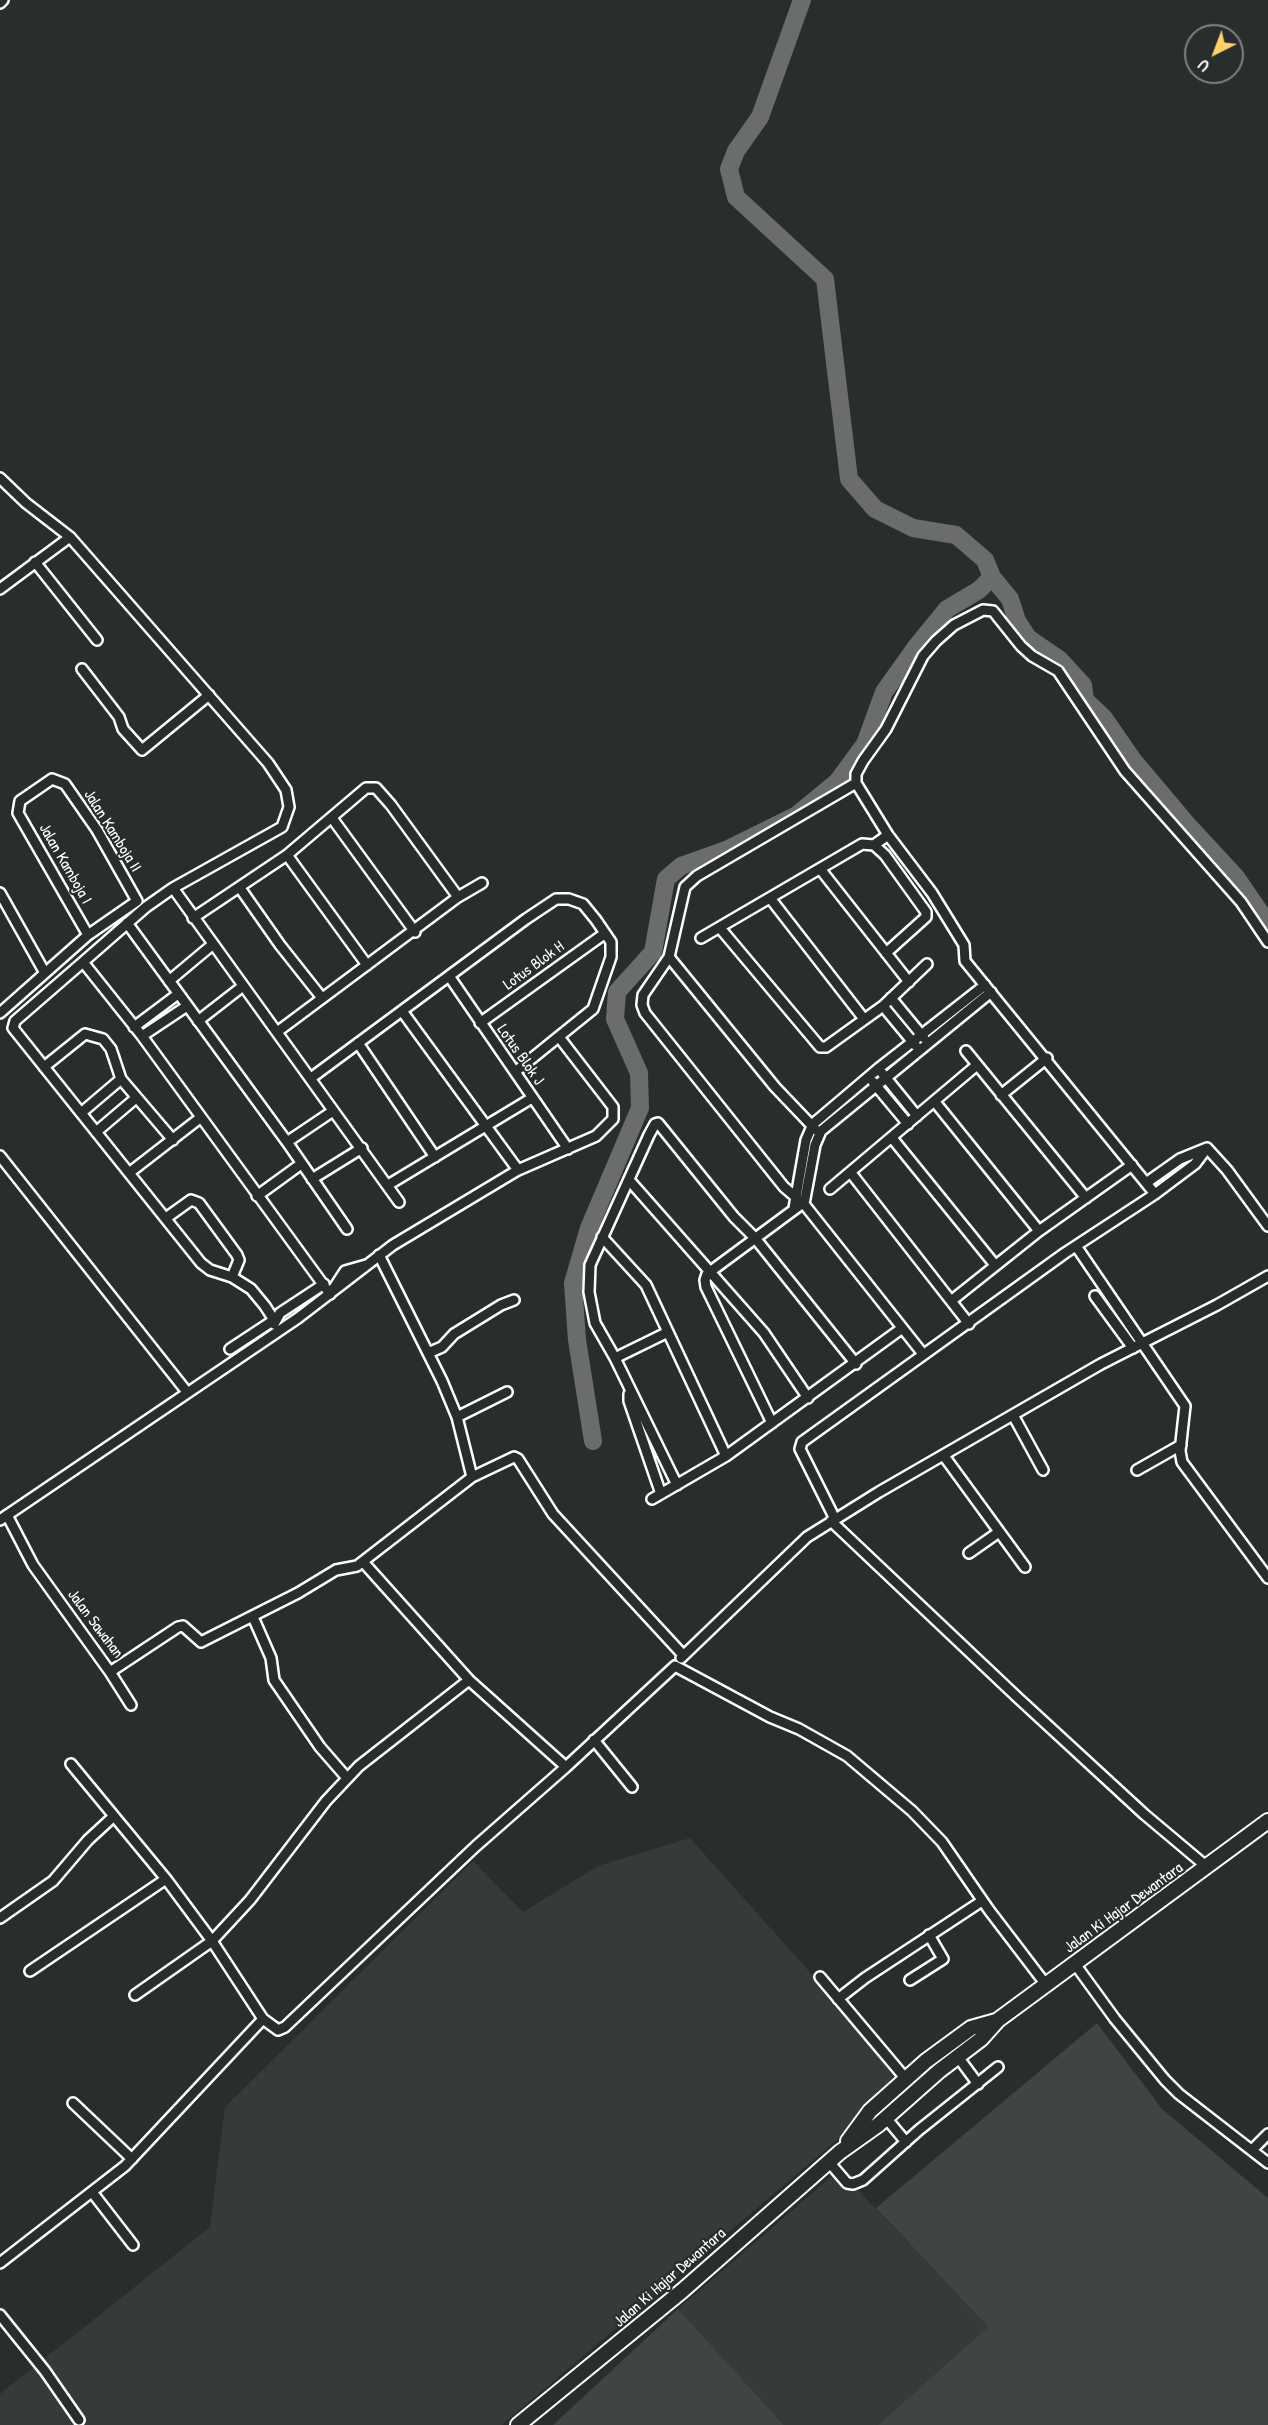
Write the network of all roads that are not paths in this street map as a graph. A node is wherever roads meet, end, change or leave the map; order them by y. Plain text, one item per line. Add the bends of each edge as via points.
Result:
1 (0, 478) edge
2 (70, 537) junction
3 (35, 562) junction
4 (0, 589) edge
5 (97, 640) dead end
6 (82, 669) dead end
7 (209, 695) junction
8 (856, 783) junction
9 (17, 807) joint
10 (332, 818) junction
11 (888, 835) junction
12 (874, 845) junction
13 (287, 855) junction
14 (821, 870) junction
15 (483, 883) dead end
16 (173, 888) junction
17 (240, 888) junction
18 (0, 892) edge
19 (458, 897) junction
20 (770, 898) junction
21 (193, 918) junction
22 (127, 923) junction
23 (720, 928) junction
24 (415, 932) junction
25 (604, 934) junction
26 (88, 935) junction
27 (701, 938) dead end
28 (1268, 942) edge
29 (212, 945) junction
30 (886, 953) junction
31 (669, 957) junction
32 (83, 962) junction
33 (927, 964) dead end
34 (367, 965) junction
35 (45, 973) junction
36 (449, 976) junction
37 (169, 981) junction
38 (909, 982) junction
39 (243, 986) junction
40 (988, 988) junction
41 (178, 994) junction
42 (322, 998) junction
43 (891, 998) junction
44 (187, 1006) junction
45 (883, 1006) junction
46 (1, 1009) edge
47 (402, 1011) junction
48 (864, 1019) junction
49 (198, 1021) junction
50 (480, 1023) junction
51 (134, 1027) junction
52 (276, 1032) junction
53 (922, 1034) junction
54 (142, 1036) junction
55 (560, 1036) junction
56 (913, 1041) junction
57 (358, 1043) junction
58 (928, 1043) junction
59 (919, 1050) junction
60 (966, 1051) dead end
61 (1047, 1058) junction
62 (977, 1065) junction
63 (44, 1067) junction
64 (879, 1068) junction
65 (515, 1072) junction
66 (868, 1077) junction
67 (885, 1077) junction
68 (311, 1078) junction
69 (121, 1079) junction
70 (875, 1085) junction
71 (1001, 1095) junction
72 (136, 1098) junction
73 (532, 1098) junction
74 (935, 1102) junction
75 (333, 1111) junction
76 (81, 1113) junction
77 (917, 1116) junction
78 (200, 1118) junction
79 (908, 1124) junction
80 (486, 1125) junction
81 (816, 1130) junction
82 (96, 1132) junction
83 (892, 1138) junction
84 (173, 1140) junction
85 (287, 1142) junction
86 (362, 1148) junction
87 (1207, 1148) junction
88 (568, 1149) junction
89 (0, 1156) edge
90 (435, 1157) junction
91 (301, 1164) junction
92 (1132, 1166) junction
93 (518, 1170) junction
94 (129, 1173) junction
95 (850, 1173) junction
96 (312, 1179) junction
97 (629, 1180) junction
98 (1146, 1183) junction
99 (388, 1185) junction
100 (830, 1189) dead end
101 (1155, 1194) junction
102 (257, 1196) junction
103 (1086, 1198) junction
104 (399, 1202) dead end
105 (795, 1203) junction
106 (804, 1204) junction
107 (166, 1218) junction
108 (1268, 1226) edge
109 (347, 1229) dead end
110 (1039, 1231) junction
111 (602, 1237) junction
112 (755, 1238) junction
113 (1076, 1246) junction
114 (379, 1255) junction
115 (994, 1266) junction
116 (710, 1272) junction
117 (1268, 1276) edge
118 (232, 1277) junction
119 (324, 1284) junction
120 (331, 1294) junction
121 (1095, 1296) dead end
122 (514, 1300) dead end
123 (951, 1301) junction
124 (274, 1320) junction
125 (969, 1324) junction
126 (901, 1329) junction
127 (666, 1333) junction
128 (273, 1335) junction
129 (1137, 1346) junction
130 (230, 1349) dead end
131 (428, 1353) junction
132 (923, 1354) junction
133 (615, 1358) junction
134 (856, 1364) junction
135 (630, 1388) junction
136 (187, 1392) junction
137 (507, 1392) dead end
138 (808, 1398) junction
139 (1013, 1415) junction
140 (458, 1423) junction
141 (772, 1423) junction
142 (1181, 1446) junction
143 (726, 1456) junction
144 (944, 1456) junction
145 (1043, 1470) dead end
146 (1137, 1470) dead end
147 (472, 1477) junction
148 (677, 1485) junction
149 (3, 1517) edge
150 (833, 1520) junction
151 (999, 1532) junction
152 (969, 1553) dead end
153 (356, 1566) junction
154 (1025, 1568) dead end
155 (1268, 1578) edge
156 (253, 1617) junction
157 (683, 1655) junction
158 (675, 1666) junction
159 (110, 1672) junction
160 (469, 1680) junction
161 (131, 1705) dead end
162 (594, 1740) junction
163 (71, 1764) dead end
164 (566, 1767) junction
165 (347, 1778) junction
166 (632, 1787) dead end
167 (114, 1816) junction
168 (1268, 1821) edge
169 (1207, 1868) junction
170 (166, 1879) junction
171 (982, 1901) junction
172 (0, 1918) edge
173 (928, 1935) junction
174 (212, 1941) junction
175 (1075, 1964) junction
176 (30, 1971) dead end
177 (820, 1977) dead end
178 (910, 1980) dead end
179 (1047, 1986) junction
180 (135, 1995) dead end
181 (841, 1998) junction
182 (263, 2019) junction
183 (998, 2020) junction
184 (961, 2060) junction
185 (998, 2067) dead end
186 (909, 2076) junction
187 (975, 2080) junction
188 (73, 2103) dead end
189 (888, 2122) junction
190 (1268, 2134) edge
191 (903, 2139) junction
192 (1252, 2150) junction
193 (840, 2152) junction
194 (132, 2159) junction
195 (1268, 2163) edge
196 (833, 2167) junction
197 (92, 2192) junction
198 (133, 2245) dead end
199 (0, 2263) edge
200 (0, 2315) edge
201 (79, 2420) dead end
202 (518, 2425) edge

1 - 2 street
2 - 3 street
2 - 7 street
3 - 4 street
3 - 5 street
6 - 7 street via 142,750
7 - 16 street via 268,763 286,790 288,807 282,827
8 - 11 street
8 - 28 street via 856,774 886,729 923,656 954,625 983,610 993,611 1021,646 1058,671 1125,771 1241,902
8 - 31 street via 697,876 685,887
9 - 26 street, Jalan Kamboja I
9 - 26 street, Jalan Kamboja II via 52,779 65,784 97,830 137,901
10 - 13 street
10 - 19 street via 366,788 376,788
10 - 24 street
11 - 12 street
11 - 40 street via 932,893 964,945 965,962
12 - 14 street via 862,844
12 - 30 street via 926,912 926,917
13 - 17 street
13 - 34 street
14 - 20 street
14 - 30 street
15 - 19 street
16 - 21 street
16 - 22 street
17 - 21 street
17 - 42 street
18 - 35 street
19 - 24 street
20 - 23 street
20 - 48 street
21 - 29 street
22 - 32 street
22 - 37 street
23 - 27 street
23 - 48 street via 820,1047 826,1047
24 - 34 street
25 - 36 street via 583,904 556,899
25 - 50 street, Lotus Blok H
25 - 55 street via 611,942 611,957 593,1009
26 - 35 street
29 - 37 street
29 - 39 street
30 - 38 street
31 - 81 street
31 - 105 street via 643,995 645,1013
32 - 51 street
32 - 63 street via 15,1021 13,1028
33 - 38 street
34 - 42 street
35 - 46 street
36 - 47 street
36 - 50 street, Lotus Blok J
37 - 41 street
38 - 43 street
39 - 49 street
39 - 52 street
40 - 53 street
40 - 58 street
40 - 61 street
41 - 44 street
41 - 51 street
42 - 52 street
43 - 45 street
43 - 53 street
44 - 49 street
44 - 54 street
45 - 48 street
45 - 56 street
47 - 57 street
47 - 80 street
49 - 85 street
50 - 65 street, Lotus Blok J
51 - 54 street
52 - 68 street
53 - 56 street
53 - 58 street
54 - 78 street
55 - 65 street
55 - 88 street via 613,1107 613,1119 596,1136
56 - 59 street
56 - 64 street
57 - 68 street
57 - 90 street
58 - 59 street
59 - 67 street
60 - 62 street
61 - 71 street
61 - 92 street
62 - 71 street
62 - 74 street
63 - 69 street via 85,1034 95,1035 111,1049
63 - 76 street
64 - 66 street
64 - 67 street
65 - 73 street, Lotus Blok J
66 - 70 street
66 - 81 street
67 - 70 street
67 - 77 street
68 - 75 street
69 - 72 street
69 - 76 street
70 - 79 street
70 - 81 street
71 - 103 street
72 - 82 street
72 - 84 street
73 - 80 street
73 - 88 street, Lotus Blok J
74 - 77 street
74 - 110 street
75 - 85 street
75 - 86 street
76 - 82 street
77 - 79 street
78 - 84 street
78 - 102 street
79 - 83 street
80 - 90 street
80 - 93 street
81 - 105 street via 806,1140
81 - 106 street
82 - 94 street
83 - 95 street
83 - 115 street
84 - 94 street
85 - 91 street
86 - 96 street
86 - 99 street
87 - 98 street via 1180,1160
87 - 101 street via 1195,1164
87 - 108 street
88 - 93 street
89 - 136 street
90 - 99 street
91 - 96 street
91 - 102 street
92 - 98 street
92 - 103 street
93 - 114 street
94 - 107 street
95 - 100 street
95 - 123 street
96 - 109 street
97 - 111 street
97 - 112 street via 658,1124
97 - 116 street
98 - 101 street
99 - 104 street
101 - 113 street
102 - 119 street
103 - 110 street
105 - 106 street
105 - 112 street
106 - 126 street
107 - 118 street via 201,1263
107 - 118 street via 191,1200 199,1203 237,1255 239,1260
110 - 115 street
111 - 127 street via 646,1285
111 - 133 street via 590,1265 589,1292 595,1323
112 - 116 street
112 - 134 street
113 - 125 street
113 - 129 street
114 - 120 street via 367,1264 345,1271
114 - 131 street
115 - 123 street
116 - 138 street via 764,1333
116 - 141 street via 706,1287
117 - 129 street
118 - 124 street via 251,1289
119 - 120 street
119 - 124 street
120 - 128 street
121 - 129 street
122 - 131 street
123 - 125 street
124 - 128 street
124 - 130 street
125 - 132 street
126 - 132 street
126 - 134 street
127 - 133 street
127 - 143 street
128 - 136 street
129 - 139 street
129 - 142 street via 1185,1406
131 - 140 street
132 - 150 street via 800,1444
133 - 135 street
134 - 138 street
135 - 148 street
135 - 148 street via 629,1401 657,1496
136 - 149 street
137 - 140 street
138 - 141 street
139 - 144 street
139 - 145 street
140 - 147 street
141 - 143 street
142 - 146 street
142 - 155 street via 1182,1462
143 - 148 street
144 - 150 street
144 - 151 street
147 - 153 street, Jalan Sawahan
147 - 157 street, Jalan Sawahan via 514,1457 518,1459 553,1514
149 - 159 street, Jalan Sawahan
150 - 157 street via 807,1537
150 - 169 street via 1017,1697
151 - 152 street
151 - 154 street
153 - 156 street, Jalan Sawahan via 336,1570
153 - 160 street
156 - 159 street, Jalan Sawahan via 201,1642 183,1626 178,1627
156 - 165 street via 274,1680 320,1747
157 - 158 street
158 - 162 street
158 - 171 street via 847,1756 942,1842
159 - 161 street
160 - 164 street
160 - 165 street
162 - 164 street
162 - 166 street
163 - 167 street
164 - 182 street via 476,1846 285,2027 278,2030
165 - 174 street via 250,1900
167 - 170 street
167 - 172 street via 53,1881
168 - 169 main road, Jalan Ki Hajar Dewantara
169 - 175 main road, Jalan Ki Hajar Dewantara
170 - 174 street
170 - 176 street
171 - 173 street
171 - 179 street
173 - 178 street via 943,1959
173 - 181 street
174 - 180 street
174 - 182 street
175 - 179 main road, Jalan Ki Hajar Dewantara
175 - 192 street via 1165,2079
177 - 181 street
179 - 183 main road, Jalan Ki Hajar Dewantara
181 - 186 street
182 - 194 street
183 - 184 main road, Jalan Ki Hajar Dewantara
183 - 186 main road, Jalan Ki Hajar Dewantara via 971,2028
184 - 187 street
184 - 189 main road, Jalan Ki Hajar Dewantara via 939,2071
185 - 187 street
186 - 193 main road, Jalan Ki Hajar Dewantara via 870,2111
187 - 191 street
188 - 194 street
189 - 191 street
189 - 193 main road, Jalan Ki Hajar Dewantara
190 - 192 street
191 - 196 street via 863,2180 854,2184 847,2183
192 - 195 street
193 - 196 main road, Jalan Ki Hajar Dewantara
194 - 197 street
196 - 202 main road, Jalan Ki Hajar Dewantara
197 - 198 street
197 - 199 street
200 - 201 street

